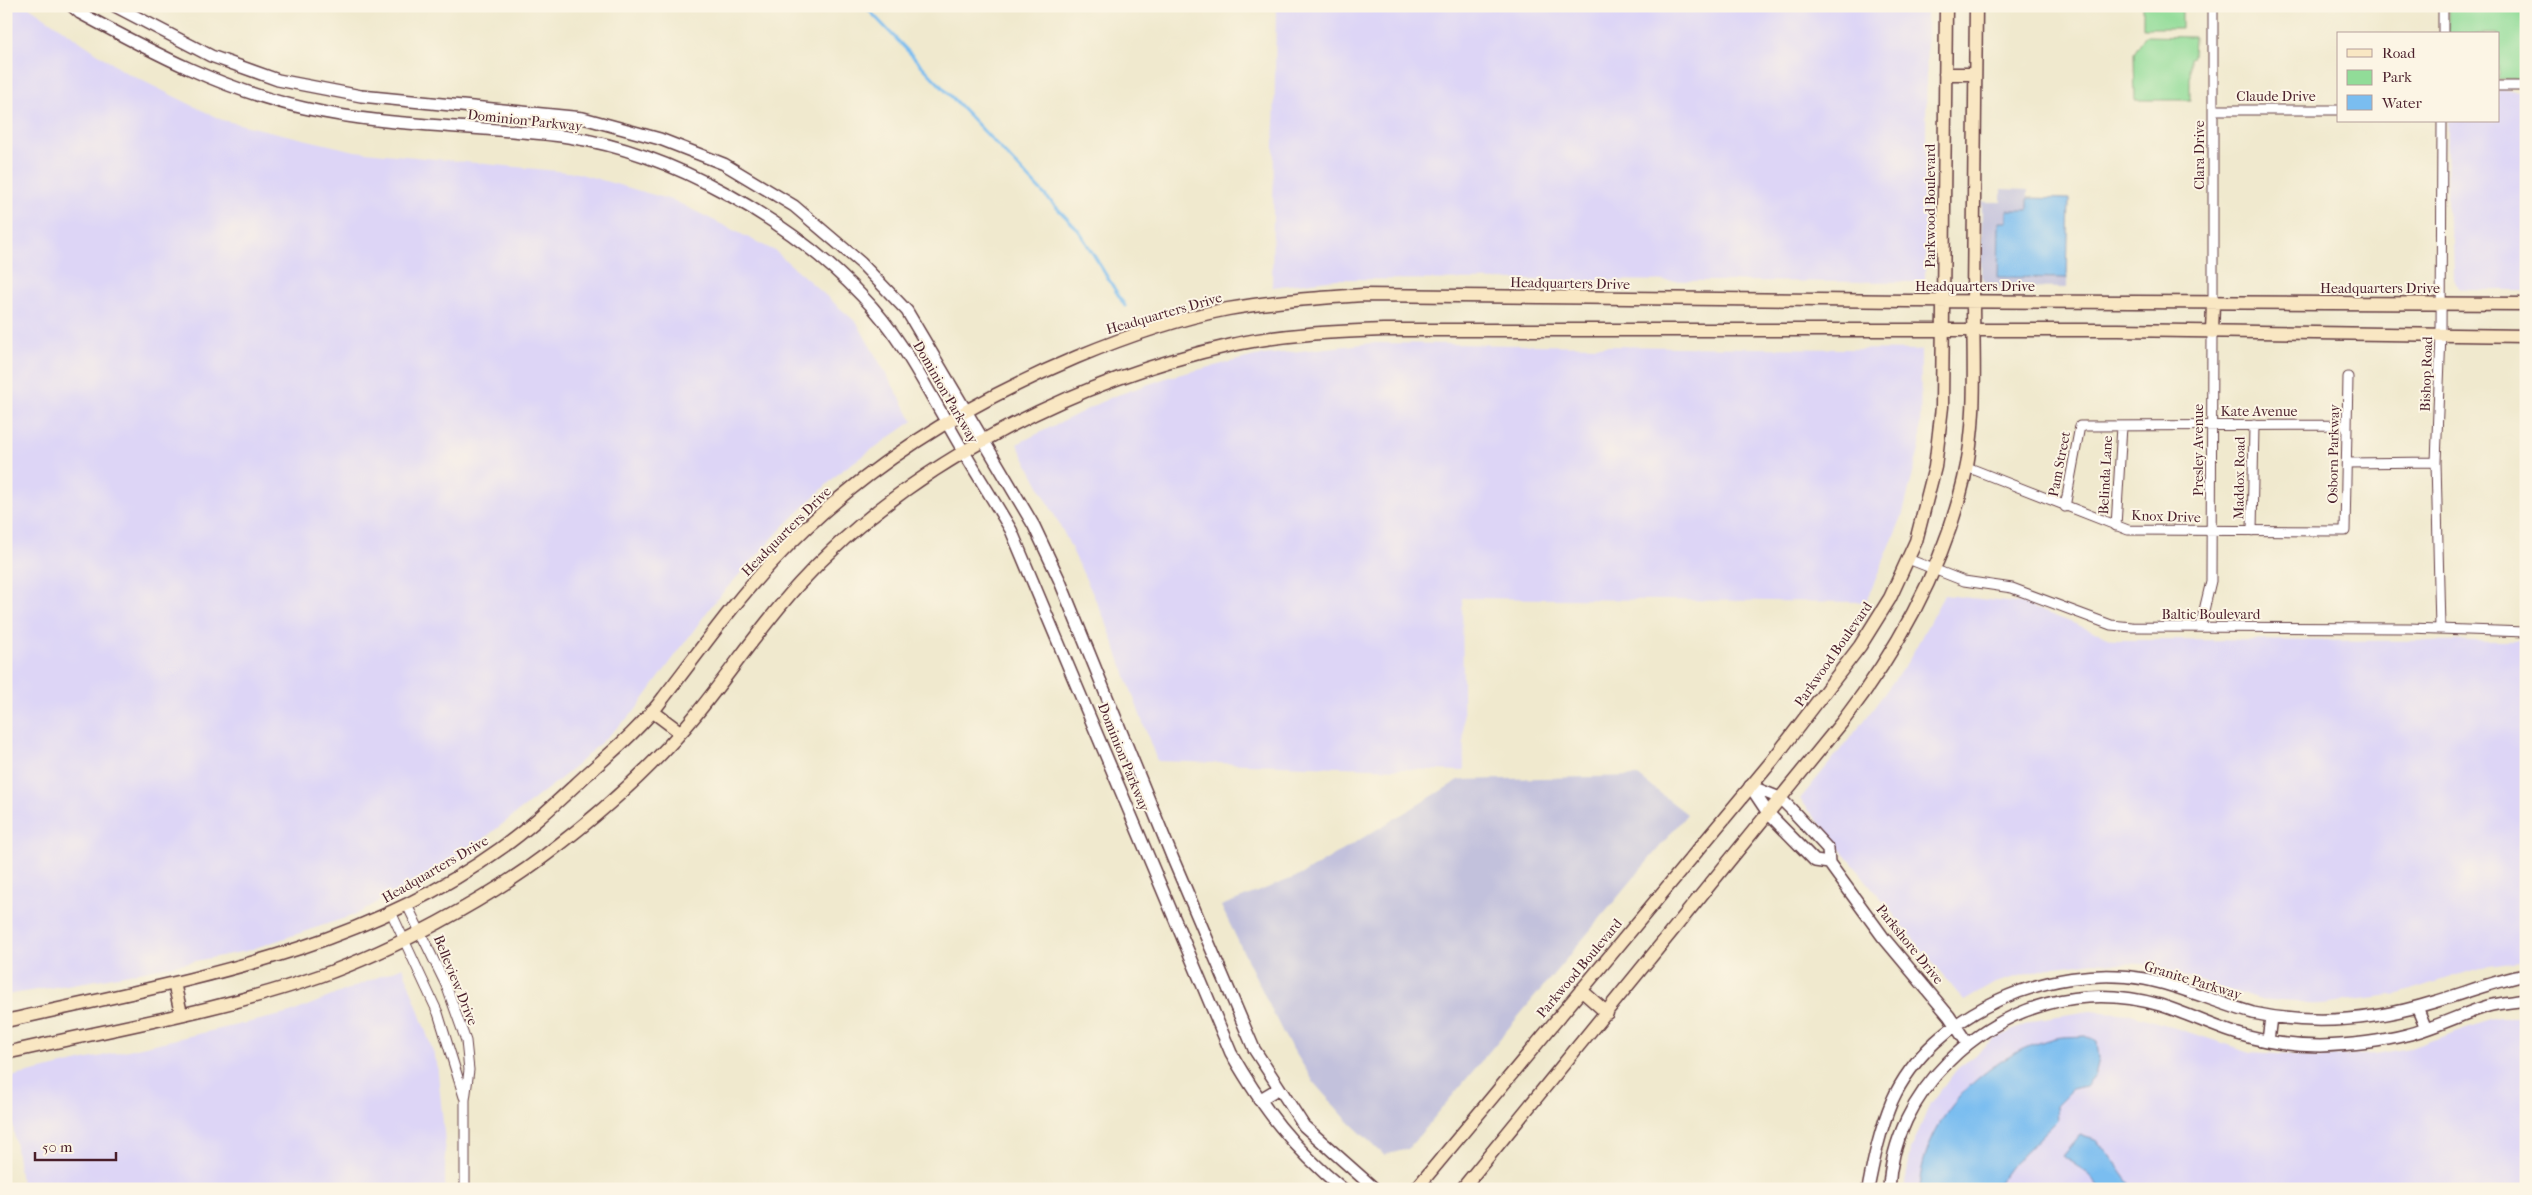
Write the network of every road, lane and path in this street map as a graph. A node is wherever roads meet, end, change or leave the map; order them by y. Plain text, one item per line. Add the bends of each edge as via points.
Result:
1 (72, 6) edge
2 (115, 6) edge
3 (1946, 6) edge
4 (1976, 6) edge
5 (2213, 6) edge
6 (2443, 6) edge
7 (2443, 32) edge
8 (1945, 74) junction
9 (1975, 74) junction
10 (278, 80) junction
11 (2500, 86) edge
12 (2526, 86) edge
13 (273, 100) junction
14 (505, 109) junction
15 (2213, 110) junction
16 (2337, 110) edge
17 (2442, 122) edge
18 (504, 132) junction
19 (1944, 301) junction
20 (1973, 301) junction
21 (2213, 303) junction
22 (2441, 303) junction
23 (2526, 304) edge
24 (1945, 330) junction
25 (1973, 330) junction
26 (2212, 332) junction
27 (2441, 334) junction
28 (2526, 336) edge
29 (2348, 377) dead end
30 (966, 411) junction
31 (947, 422) junction
32 (2212, 425) junction
33 (2254, 425) junction
34 (2347, 425) junction
35 (2080, 426) joint
36 (2122, 426) junction
37 (984, 441) junction
38 (964, 453) junction
39 (2436, 462) junction
40 (2347, 463) junction
41 (1966, 467) junction
42 (2065, 507) junction
43 (2116, 526) junction
44 (2252, 531) junction
45 (2345, 531) joint
46 (2212, 532) junction
47 (1908, 559) junction
48 (1934, 570) junction
49 (2200, 628) junction
50 (2440, 628) junction
51 (2526, 632) edge
52 (1093, 664) junction
53 (1073, 673) junction
54 (652, 711) junction
55 (680, 732) junction
56 (1750, 786) junction
57 (1780, 798) junction
58 (1768, 814) junction
59 (1829, 863) junction
60 (407, 905) junction
61 (391, 912) junction
62 (420, 930) junction
63 (404, 939) junction
64 (2526, 975) edge
65 (2124, 977) junction
66 (174, 983) junction
67 (1581, 990) junction
68 (2122, 997) junction
69 (2526, 1000) edge
70 (2417, 1007) junction
71 (181, 1013) junction
72 (1607, 1013) junction
73 (2271, 1017) junction
74 (6, 1021) edge
75 (1954, 1024) junction
76 (2426, 1029) junction
77 (2268, 1041) junction
78 (1967, 1043) junction
79 (6, 1053) edge
80 (1279, 1088) junction
81 (465, 1100) junction
82 (1259, 1100) junction
83 (466, 1189) edge
84 (1343, 1189) edge
85 (1375, 1189) edge
86 (1416, 1189) edge
87 (1462, 1189) edge
88 (1868, 1189) edge
89 (1889, 1189) edge

1 - 13 street, Dominion Parkway via 167,61 234,89
2 - 10 street, Dominion Parkway via 211,56
3 - 8 main road, Parkwood Boulevard
4 - 9 main road
5 - 15 street, Clara Drive
6 - 7 street
8 - 9 main road
8 - 19 main road, Parkwood Boulevard
9 - 20 main road
10 - 13 street
10 - 14 street, Dominion Parkway via 361,96
11 - 12 street
13 - 18 street, Dominion Parkway via 392,122
14 - 18 street
14 - 30 street, Dominion Parkway via 583,118 660,139 724,164 794,206 860,263 907,311
15 - 16 street, Claude Drive
15 - 21 street, Clara Drive
17 - 22 street, Bishop Road
18 - 31 street, Dominion Parkway via 570,138 626,151 692,176 758,211 812,249 863,297 907,351
19 - 20 main road, Headquarters Drive
19 - 24 main road, Parkwood Boulevard
19 - 30 main road, Headquarters Drive via 1364,295 1275,302 1226,309 1114,341 1034,376
20 - 21 main road, Headquarters Drive
20 - 25 main road
21 - 22 main road, Headquarters Drive
21 - 26 main road
22 - 23 main road, Headquarters Drive
22 - 27 street, Bishop Road
24 - 25 main road
24 - 37 main road via 1322,332 1233,345 1179,359 1056,404
24 - 47 main road, Parkwood Boulevard via 1938,450 1930,495
25 - 26 main road
25 - 41 main road via 1972,402
26 - 27 main road
26 - 32 street, Presley Avenue
27 - 28 main road
27 - 39 street, Bishop Road
29 - 34 street, Osborn Parkway
30 - 31 main road, Headquarters Drive
30 - 37 street, Dominion Parkway
31 - 38 street, Dominion Parkway
31 - 54 main road, Headquarters Drive via 873,471 807,526 739,600
32 - 33 street, Kate Avenue
32 - 36 street, Kate Avenue
32 - 46 street, Presley Avenue
33 - 34 street, Kate Avenue
33 - 44 street, Maddox Road
34 - 40 street, Osborn Parkway
35 - 36 street, Kate Avenue
35 - 42 street, Pam Street
36 - 43 street, Belinda Lane
37 - 38 main road
37 - 52 street, Dominion Parkway via 1034,526
38 - 53 street, Dominion Parkway via 1012,530
38 - 55 main road via 891,501 818,564
39 - 40 street
39 - 50 street, Bishop Road
40 - 45 street, Osborn Parkway
41 - 42 street, Knox Drive
41 - 48 main road via 1954,516
42 - 43 street, Knox Drive
43 - 46 street, Knox Drive via 2147,532
44 - 45 street, Knox Drive
44 - 46 street, Knox Drive
46 - 49 street, Presley Avenue via 2211,580
47 - 48 street, Baltic Boulevard
47 - 56 main road, Parkwood Boulevard via 1890,598 1845,668
48 - 49 street, Baltic Boulevard via 1964,581 2012,588 2111,626
48 - 57 main road via 1904,632 1879,672
49 - 50 street, Baltic Boulevard
50 - 51 street, Baltic Boulevard
52 - 53 street
52 - 80 street, Dominion Parkway via 1229,993 1254,1049
53 - 82 street, Dominion Parkway via 1208,1002 1231,1053
54 - 55 main road
54 - 60 main road, Headquarters Drive via 554,805 502,848
55 - 62 main road via 613,799 547,854 509,880
56 - 57 street, Parkshore Drive
56 - 58 street, Parkshore Drive
56 - 67 main road, Parkwood Boulevard
57 - 58 main road
57 - 59 street, Parkshore Drive via 1828,848
58 - 59 street, Parkshore Drive via 1815,861
58 - 72 main road
59 - 75 street, Parkshore Drive via 1883,937
60 - 61 main road, Headquarters Drive
60 - 62 street, Belleview Drive
61 - 63 street, Belleview Drive
61 - 66 main road, Headquarters Drive via 269,960
62 - 63 main road
62 - 81 street, Belleview Drive via 466,1041 469,1070
63 - 71 main road via 322,975
63 - 81 street, Belleview Drive via 438,1013
64 - 70 street, Granite Parkway
65 - 68 street
65 - 73 street, Granite Parkway via 2168,985 2223,1005
65 - 75 street, Granite Parkway via 2077,977 2029,987 2003,997
66 - 71 main road
66 - 74 main road, Headquarters Drive
67 - 72 main road
67 - 86 main road, Parkwood Boulevard
68 - 77 street via 2162,1006 2238,1034
68 - 78 street via 2078,997 2038,1005
69 - 76 street via 2489,1006
70 - 73 street, Granite Parkway via 2348,1020
70 - 76 street
71 - 79 main road
72 - 87 main road
73 - 77 street
75 - 78 street, Parkshore Drive
75 - 88 street, Granite Parkway via 1919,1060 1893,1100 1878,1140
76 - 77 street via 2383,1040 2344,1044 2296,1045
78 - 89 street via 1935,1075 1904,1123 1890,1172
80 - 82 street
80 - 85 street, Dominion Parkway via 1304,1126
81 - 83 street, Belleview Drive
82 - 84 street, Dominion Parkway via 1280,1129

